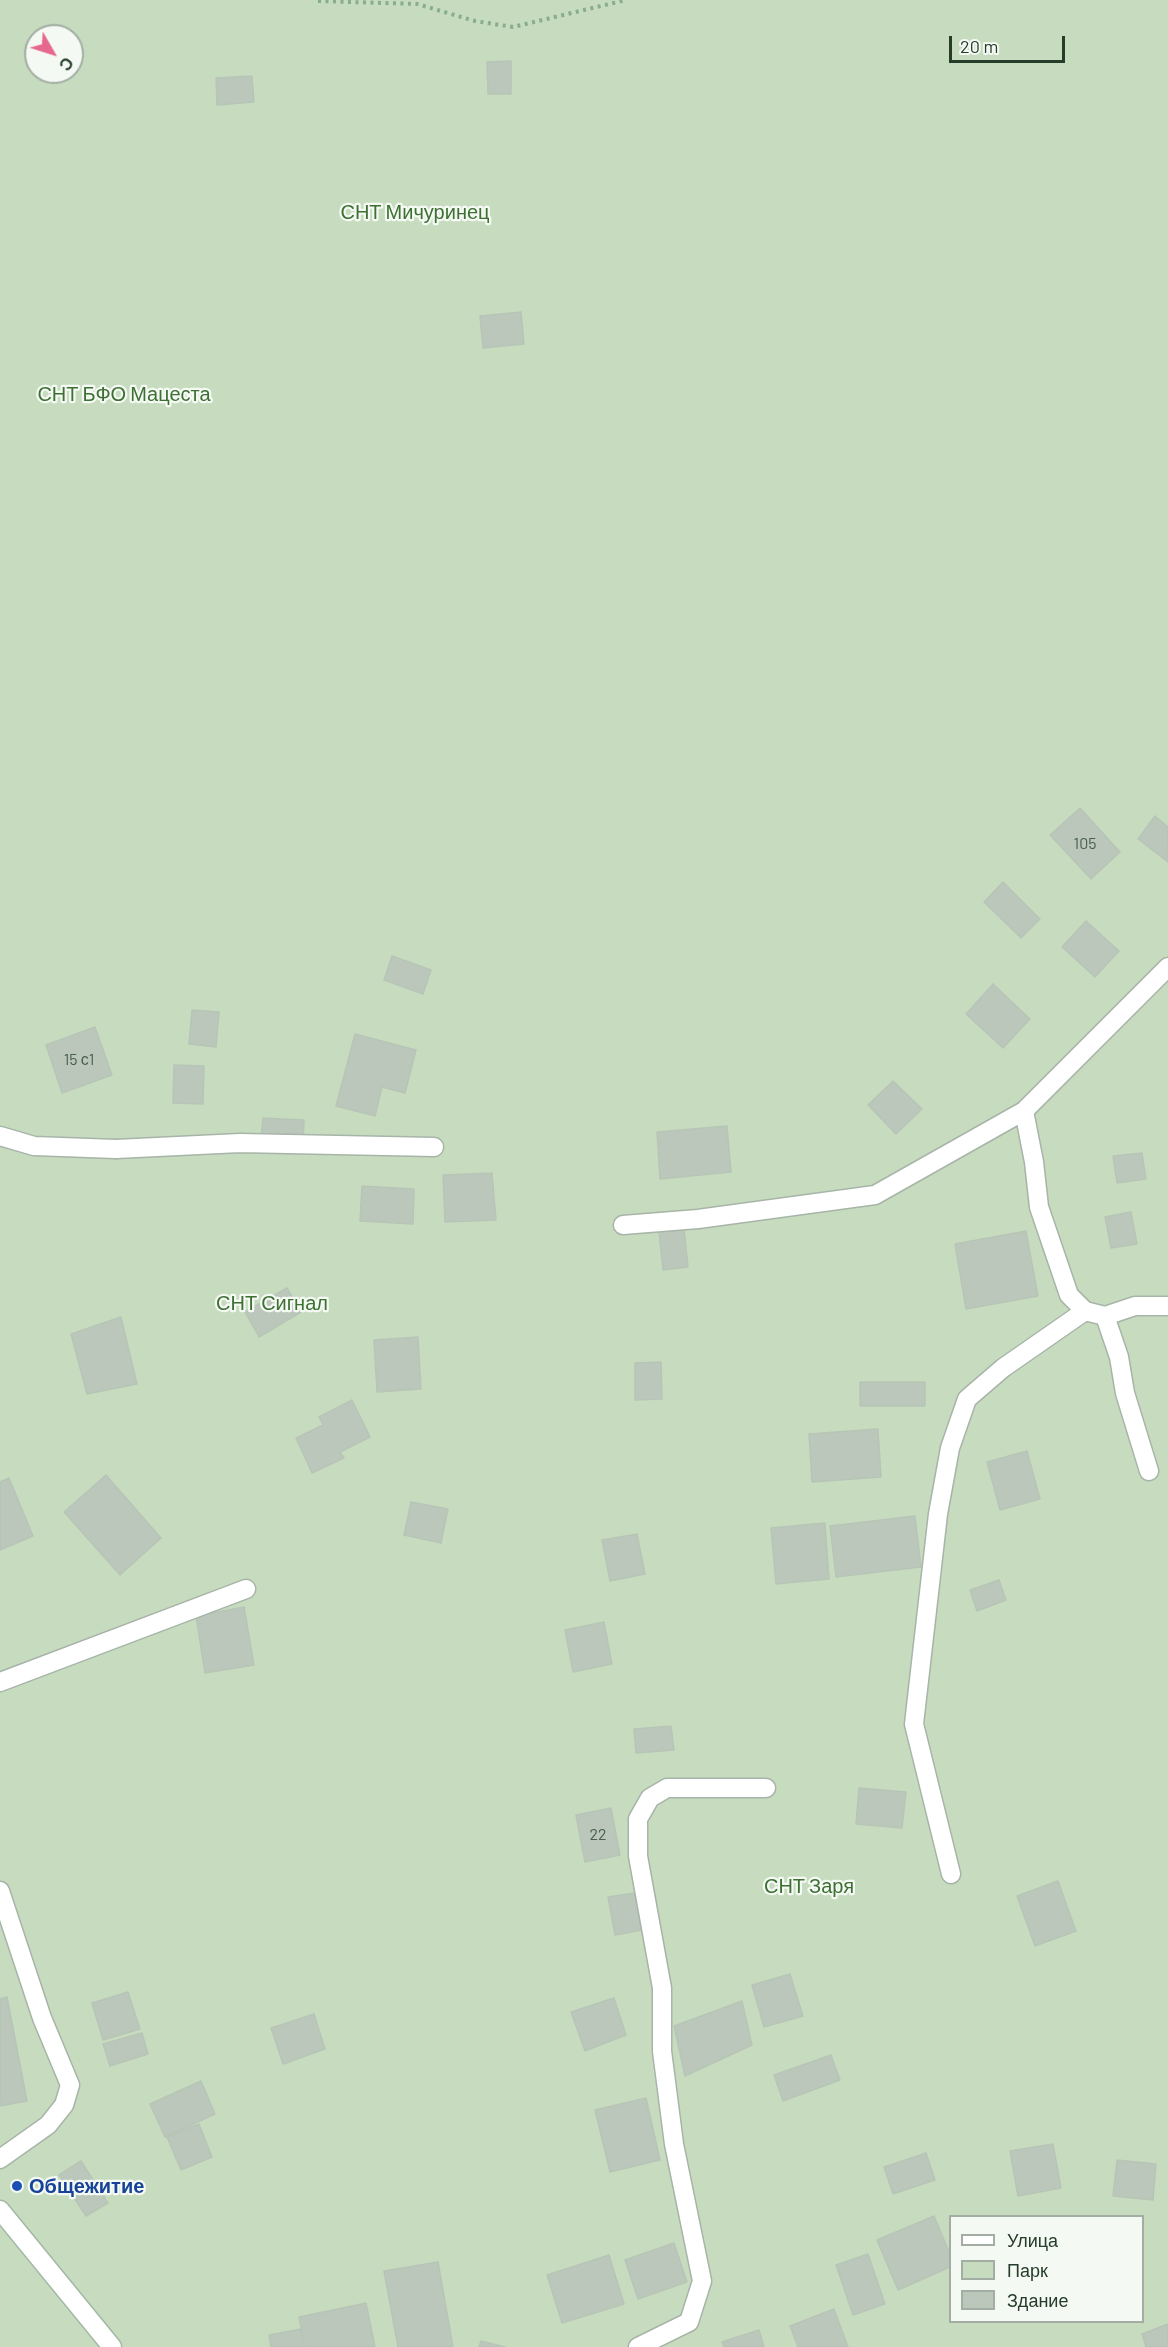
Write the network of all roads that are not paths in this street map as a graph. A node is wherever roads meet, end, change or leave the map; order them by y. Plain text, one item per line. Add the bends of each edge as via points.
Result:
1 (1168, 967) edge
2 (1024, 1111) junction
3 (0, 1136) edge
4 (434, 1147) dead end
5 (623, 1225) dead end
6 (1168, 1306) edge
7 (1085, 1311) junction
8 (1104, 1316) junction
9 (1149, 1471) dead end
10 (246, 1589) dead end
11 (0, 1682) edge
12 (766, 1788) dead end
13 (951, 1874) dead end
14 (0, 1891) edge
15 (0, 2158) edge
16 (0, 2210) edge
17 (112, 2347) edge
18 (639, 2347) edge

1 - 2 street
2 - 5 street via 874,1195
2 - 7 street via 1039,1207 1069,1294
3 - 4 street via 34,1146 116,1149 240,1143
6 - 8 street via 1135,1306
7 - 8 street
7 - 13 street via 1003,1368 967,1399 950,1449 938,1514 914,1724
8 - 9 street
10 - 11 street
12 - 18 street via 667,1788 650,1798 638,1819 638,1856 662,1988 662,2051 674,2145 702,2281 689,2322
14 - 15 street via 42,2018 70,2085 64,2105 48,2125
16 - 17 street

